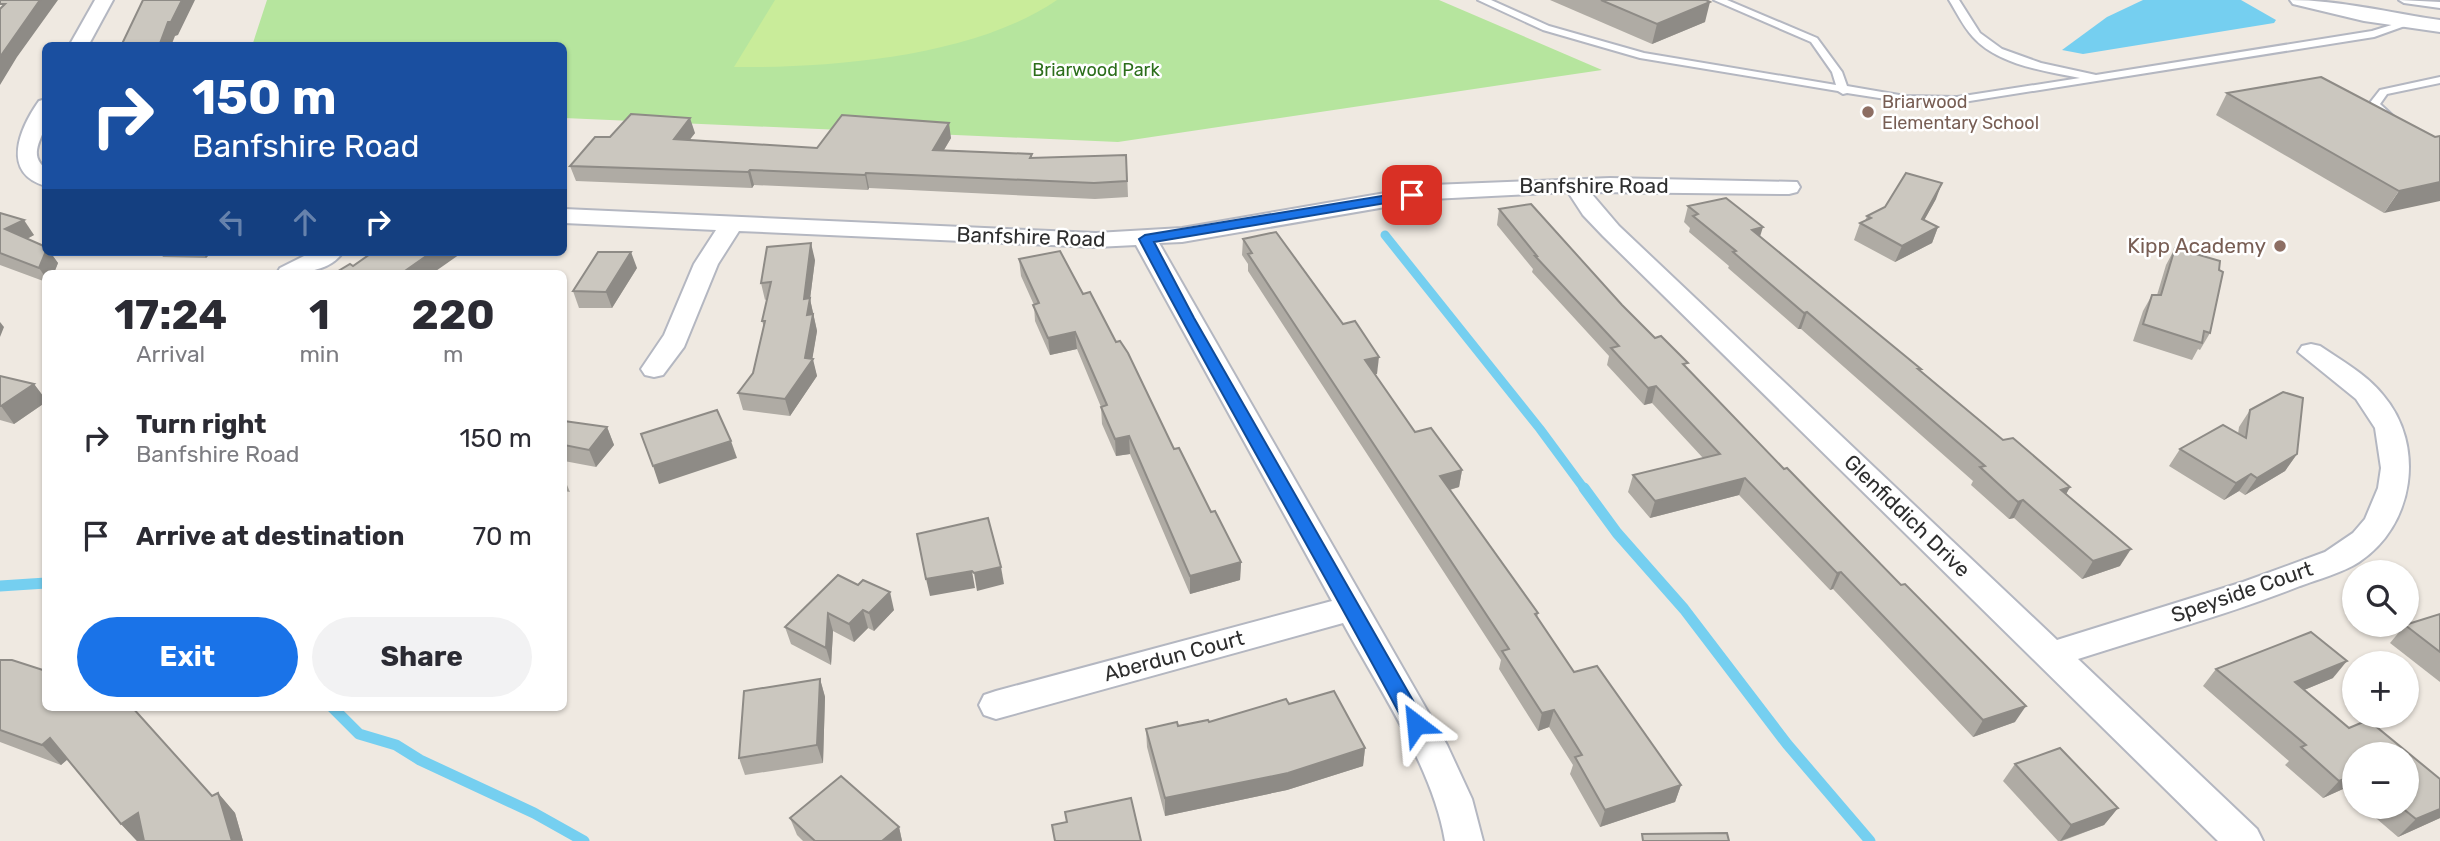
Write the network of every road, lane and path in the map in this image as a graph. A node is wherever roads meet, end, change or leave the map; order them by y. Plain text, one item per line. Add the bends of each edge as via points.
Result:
1 (104, 0) edge
2 (1483, 0) edge
3 (1719, 0) edge
4 (1954, 0) edge
5 (2299, 0) edge
6 (2404, 0) edge
7 (2440, 5) edge
8 (2411, 22) junction
9 (2440, 26) edge
10 (80, 42) edge
11 (2100, 79) junction
12 (2440, 80) edge
13 (1843, 91) junction
14 (42, 113) edge
15 (2402, 125) edge
16 (42, 176) edge
17 (1575, 186) junction
18 (1789, 187) dead end
19 (567, 216) edge
20 (733, 223) junction
21 (1145, 239) junction
22 (323, 256) edge
23 (295, 270) edge
24 (2311, 352) dead end
25 (654, 369) dead end
26 (1352, 608) junction
27 (2052, 654) junction
28 (996, 705) dead end
29 (1464, 841) edge
30 (2244, 841) edge

1 - 10 street
2 - 13 lane via 1546,29 1643,56
3 - 13 lane via 1814,40 1837,72
4 - 11 lane via 1985,44 2044,66
5 - 8 street
6 - 7 lane
8 - 9 street
8 - 11 lane via 2374,34
11 - 13 lane via 1957,100
12 - 15 lane via 2384,92 2374,104 2384,116
14 - 16 street via 24,150 29,165
17 - 18 street, Banfshire Road
17 - 21 street, Banfshire Road via 1432,192
17 - 27 street, Glenfiddich Drive via 1611,231
19 - 20 street, Banfshire Road
20 - 21 street, Banfshire Road
20 - 25 street via 712,251 677,337
21 - 26 street
22 - 23 street
24 - 27 street, Speyside Court via 2368,395 2381,411 2393,440 2396,458 2391,502 2365,541 2346,555 2267,587
26 - 28 street, Aberdun Court
26 - 29 street via 1453,794
27 - 30 street, Glenfiddich Drive

